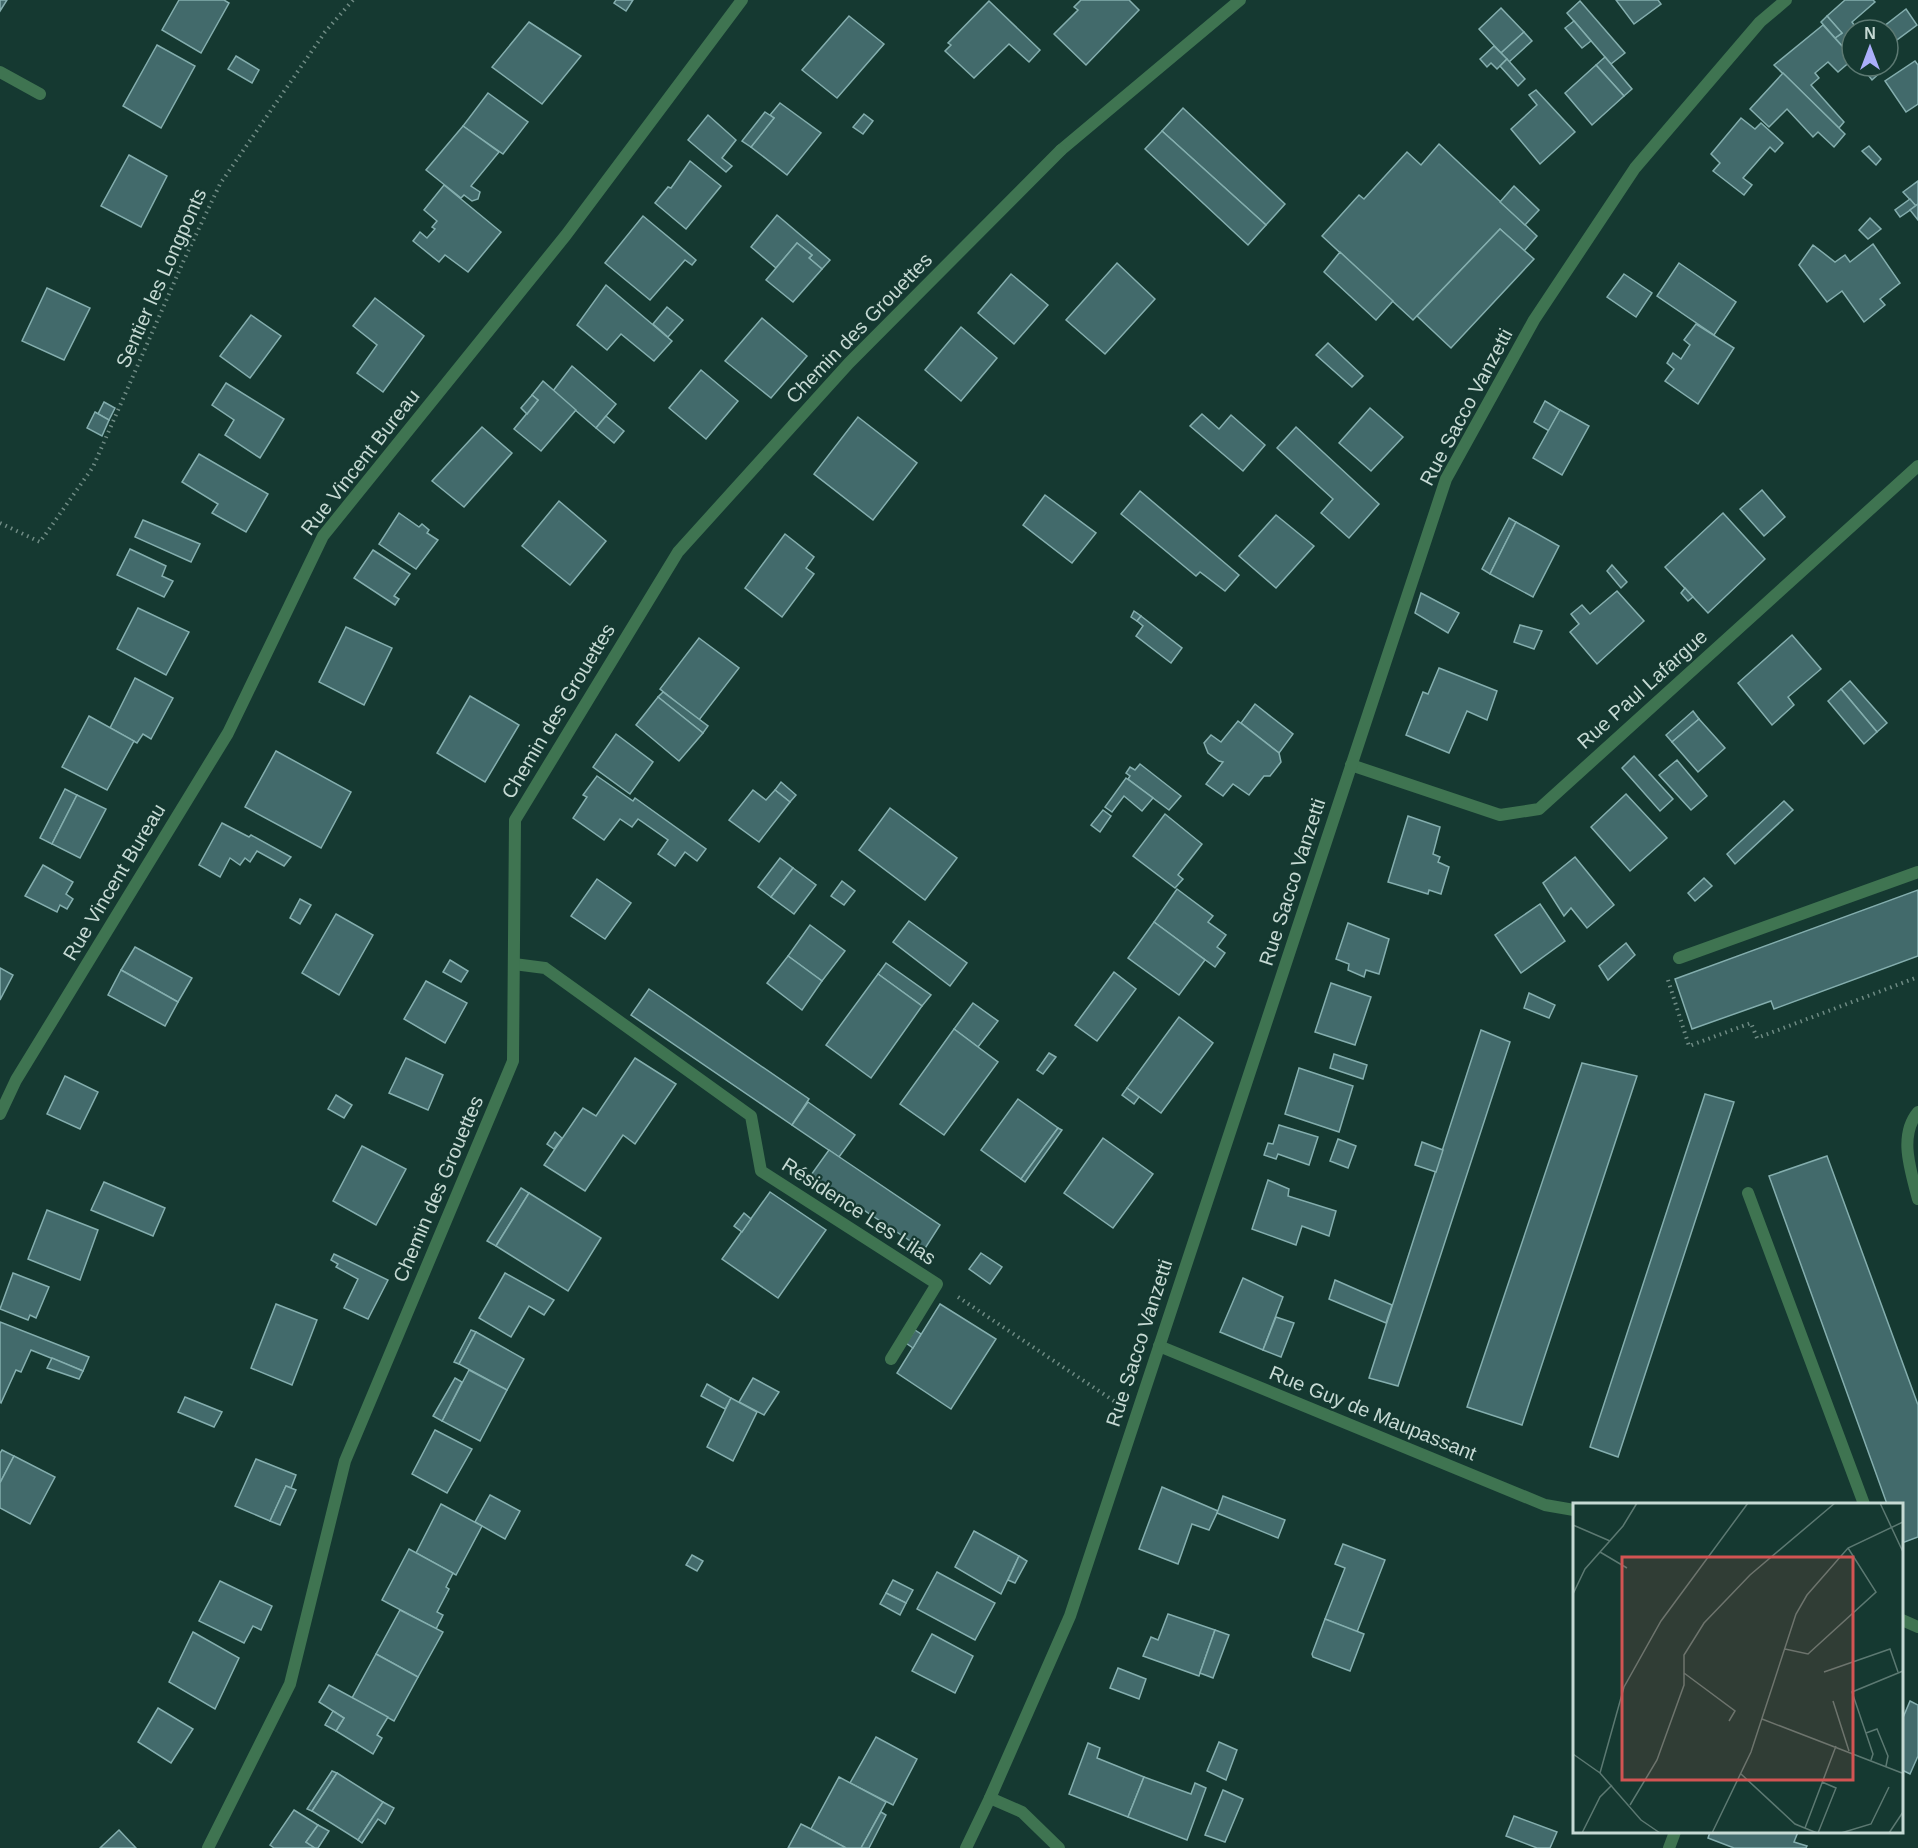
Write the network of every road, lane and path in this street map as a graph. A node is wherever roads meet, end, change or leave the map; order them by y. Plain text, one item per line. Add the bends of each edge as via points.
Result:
1 (353, 0) edge
2 (742, 0) edge
3 (1240, 0) edge
4 (1786, 0) edge
5 (0, 72) edge
6 (40, 94) dead end
7 (1918, 466) edge
8 (0, 523) edge
9 (1351, 765) junction
10 (1918, 872) edge
11 (1679, 958) joint
12 (514, 964) junction
13 (1918, 977) edge
14 (1918, 1112) edge
15 (0, 1114) edge
16 (1748, 1193) dead end
17 (1918, 1199) edge
18 (937, 1284) junction
19 (1159, 1346) junction
20 (891, 1359) dead end
21 (1138, 1410) junction
22 (1864, 1503) edge
23 (1573, 1510) edge
24 (1903, 1620) edge
25 (1918, 1627) edge
26 (990, 1798) junction
27 (1675, 1833) edge
28 (208, 1848) edge
29 (966, 1848) edge
30 (1059, 1848) edge
31 (1669, 1848) edge

1 - 8 path, Sentier les Longponts via 326,32 220,184 93,467 40,542
2 - 15 street, Rue Vincent Bureau via 566,235 323,536 228,732 16,1080
3 - 12 street, Chemin des Grouettes via 1061,150 849,363 678,552 515,819
4 - 9 street, Rue Sacco Vanzetti via 1760,22 1635,168 1534,320 1446,479
5 - 6 street
7 - 9 street, Rue Paul Lafargue via 1539,808 1500,815
9 - 19 street, Rue Sacco Vanzetti
10 - 11 street
11 - 13 path via 1663,966 1689,1046 1751,1023 1757,1038
12 - 18 street, Résidence Les Lilas via 545,968 751,1116 760,1171
12 - 28 street, Chemin des Grouettes via 513,1061 345,1461 290,1684
14 - 17 street via 1910,1121 1907,1151
16 - 22 street
18 - 20 street, Résidence Les Lilas
18 - 21 path via 1116,1402
19 - 21 street, Rue Sacco Vanzetti
19 - 23 street, Rue Guy de Maupassant via 1545,1505
21 - 26 street, Rue Sacco Vanzetti via 1070,1616
24 - 25 street
26 - 29 street, Rue Sacco Vanzetti
26 - 30 street via 1022,1812
27 - 31 street

